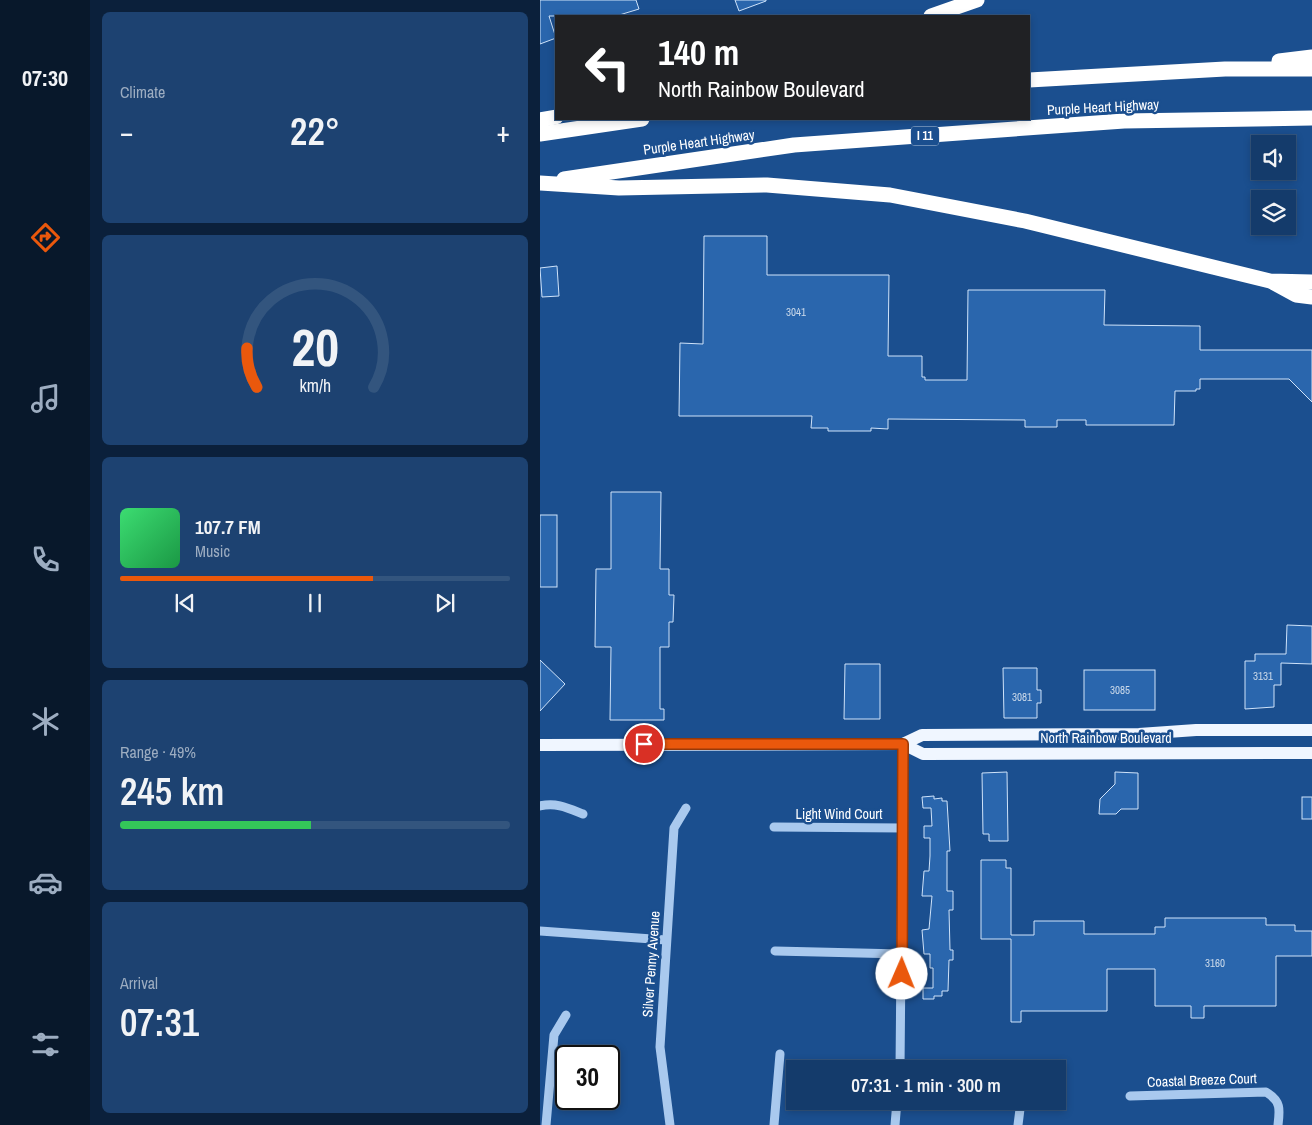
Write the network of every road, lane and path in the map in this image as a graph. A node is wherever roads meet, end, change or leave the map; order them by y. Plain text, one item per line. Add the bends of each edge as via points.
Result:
1 (977, 0) edge
2 (934, 15) edge
3 (1312, 57) edge
4 (1225, 69) junction
5 (1312, 69) edge
6 (1030, 80) edge
7 (555, 117) edge
8 (1312, 118) edge
9 (540, 120) edge
10 (635, 120) edge
11 (540, 134) edge
12 (540, 183) edge
13 (1270, 281) junction
14 (1312, 282) edge
15 (1312, 296) edge
16 (1312, 730) edge
17 (1060, 735) junction
18 (540, 744) edge
19 (903, 744) junction
20 (1059, 753) junction
21 (1312, 753) edge
22 (540, 806) edge
23 (686, 808) dead end
24 (583, 814) dead end
25 (774, 827) dead end
26 (903, 828) junction
27 (540, 931) edge
28 (666, 940) junction
29 (775, 951) dead end
30 (902, 954) junction
31 (566, 1015) dead end
32 (780, 1054) dead end
33 (900, 1060) edge
34 (1130, 1096) dead end
35 (897, 1110) edge
36 (1020, 1110) edge
37 (546, 1125) edge
38 (670, 1125) edge
39 (774, 1125) edge
40 (896, 1125) edge
41 (1018, 1125) edge
42 (1278, 1125) edge

1 - 2 highway
3 - 4 highway
4 - 5 highway
4 - 6 highway
7 - 9 highway
8 - 12 highway, Purple Heart Highway / I 11 via 1124,121 794,146
10 - 11 highway
12 - 13 highway via 618,188 767,185 890,196 1025,221
13 - 14 highway
13 - 15 highway via 1296,295
16 - 17 main road, North Rainbow Boulevard
17 - 19 main road, North Rainbow Boulevard via 922,735
17 - 20 main road
18 - 19 main road, North Rainbow Boulevard
19 - 20 main road, North Rainbow Boulevard via 923,754
19 - 26 street
20 - 21 main road, North Rainbow Boulevard
22 - 24 street via 561,805
23 - 28 street, Silver Penny Avenue via 674,828
25 - 26 street, Light Wind Court
26 - 30 street
27 - 28 street
28 - 38 street, Silver Penny Avenue via 660,1047
29 - 30 street
30 - 33 street
31 - 37 street via 554,1035
32 - 39 street
34 - 42 street, Coastal Breeze Court via 1266,1092 1276,1098 1280,1108
35 - 40 street
36 - 41 street

